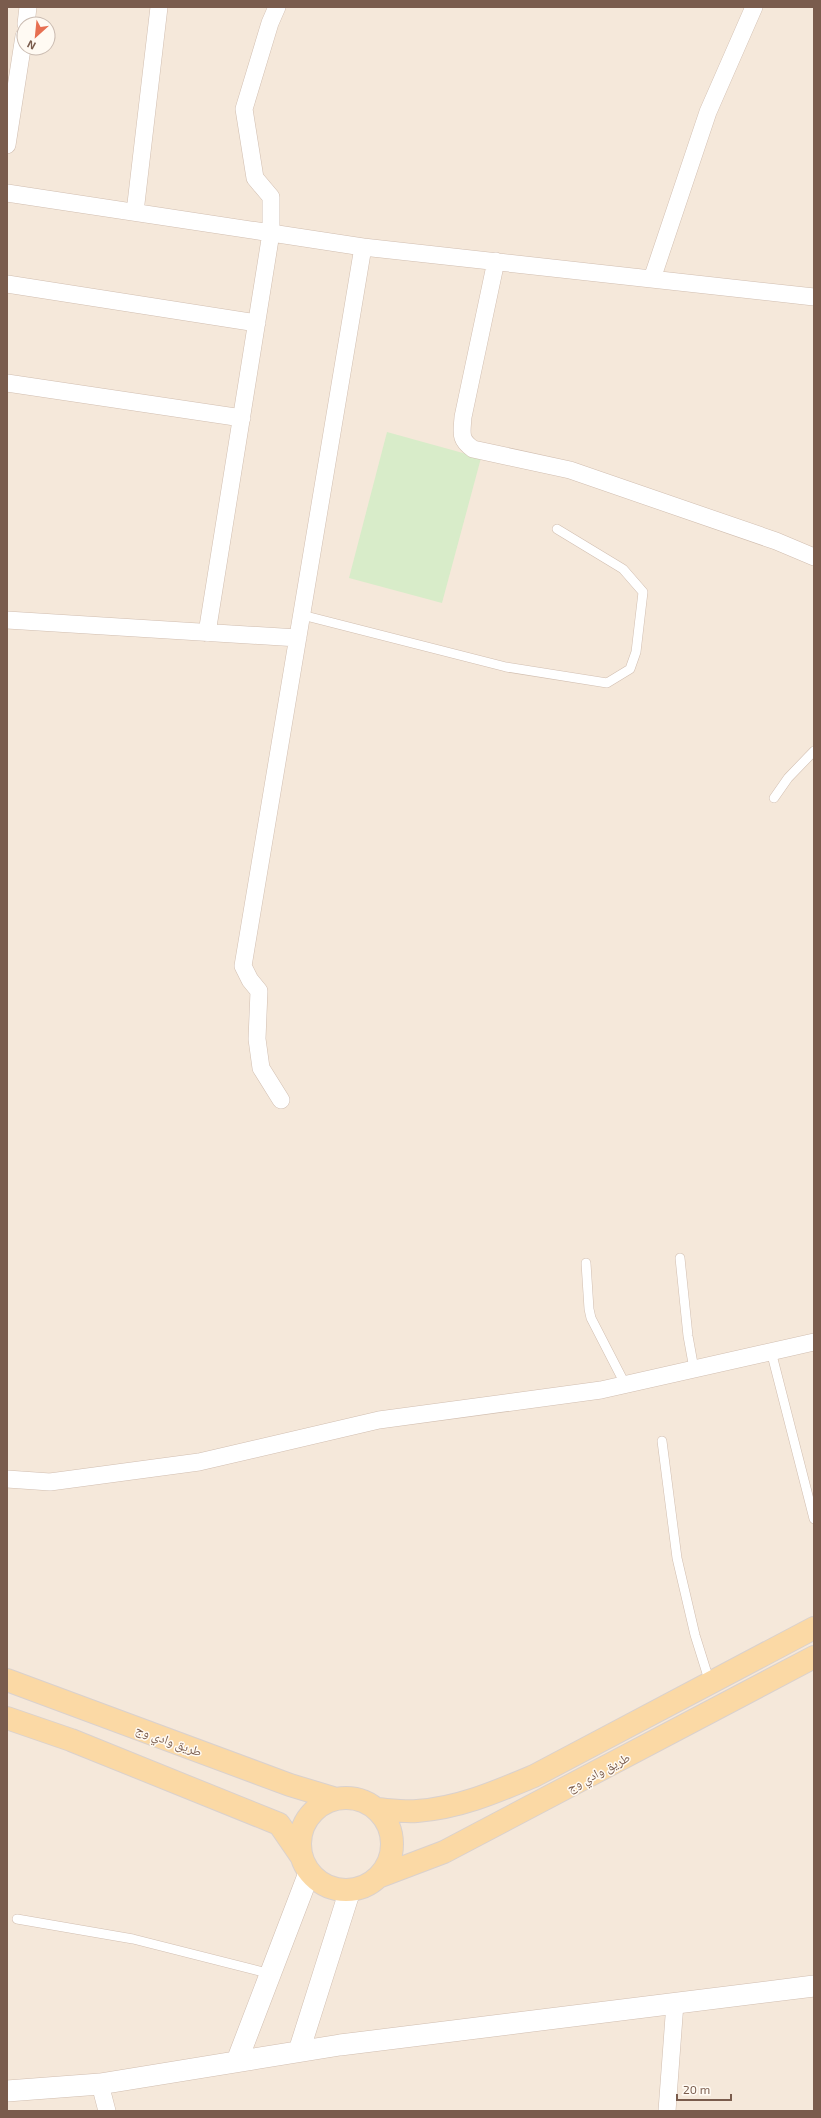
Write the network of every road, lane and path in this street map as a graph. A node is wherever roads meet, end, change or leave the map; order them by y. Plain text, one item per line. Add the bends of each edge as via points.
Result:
1 (158, 7) edge
2 (277, 7) edge
3 (754, 7) edge
4 (21, 56) edge
5 (7, 145) edge
6 (7, 193) edge
7 (135, 212) junction
8 (271, 233) junction
9 (364, 247) junction
10 (496, 262) junction
11 (652, 279) junction
12 (7, 284) edge
13 (814, 297) edge
14 (257, 323) junction
15 (7, 383) edge
16 (242, 418) junction
17 (557, 529) dead end
18 (814, 557) edge
19 (302, 615) junction
20 (7, 620) edge
21 (207, 633) junction
22 (298, 638) junction
23 (814, 751) edge
24 (774, 798) dead end
25 (281, 1100) dead end
26 (680, 1258) dead end
27 (586, 1263) dead end
28 (814, 1342) edge
29 (771, 1352) junction
30 (694, 1369) junction
31 (625, 1384) junction
32 (662, 1441) dead end
33 (7, 1479) edge
34 (814, 1519) edge
35 (814, 1628) edge
36 (814, 1657) edge
37 (7, 1680) edge
38 (710, 1683) junction
39 (7, 1718) edge
40 (332, 1798) junction
41 (377, 1809) junction
42 (305, 1865) junction
43 (378, 1877) junction
44 (350, 1890) junction
45 (17, 1919) dead end
46 (271, 1974) junction
47 (814, 1986) edge
48 (675, 2003) junction
49 (299, 2051) junction
50 (237, 2061) junction
51 (100, 2084) junction
52 (7, 2091) edge
53 (107, 2111) edge
54 (666, 2111) edge

1 - 7 street
2 - 8 street via 244,108 255,178 271,197
3 - 11 street via 708,112
4 - 5 street
6 - 7 street
7 - 8 street
8 - 9 street
8 - 14 street
9 - 10 street
9 - 19 street
10 - 11 street
10 - 18 street via 463,417 462,438 465,443 473,448 577,472 776,541
11 - 13 street
12 - 14 street
14 - 16 street
15 - 16 street
16 - 21 street
17 - 19 lane via 623,569 644,592 636,652 630,669 607,683 506,667
19 - 22 street
20 - 21 street
21 - 22 street
22 - 25 street via 243,966 259,991 257,1039 261,1068
23 - 24 lane via 788,778
26 - 30 lane
27 - 31 lane via 591,1318
28 - 29 street
29 - 30 street
29 - 34 lane
30 - 31 street
31 - 33 street via 601,1390 379,1420 199,1462 50,1482
32 - 38 lane via 677,1558 695,1635
35 - 38 main road, طريق وادي وج
36 - 43 main road, طريق وادي وج via 444,1852
37 - 40 main road, طريق وادي وج via 290,1785
38 - 41 main road, طريق وادي وج via 534,1776 489,1795 452,1806 416,1811
39 - 42 main road via 71,1740 279,1824
40 - 41 main road via 348,1796
40 - 42 main road via 319,1805 308,1816 301,1830
41 - 43 main road via 386,1820 392,1834 392,1851 387,1865
42 - 44 main road via 322,1884 336,1890
42 - 46 street
43 - 44 main road via 365,1887
44 - 49 street
45 - 46 lane via 132,1939
46 - 50 street
47 - 48 street
48 - 49 street
48 - 54 street
49 - 50 street
50 - 51 street
51 - 52 street
51 - 53 street

